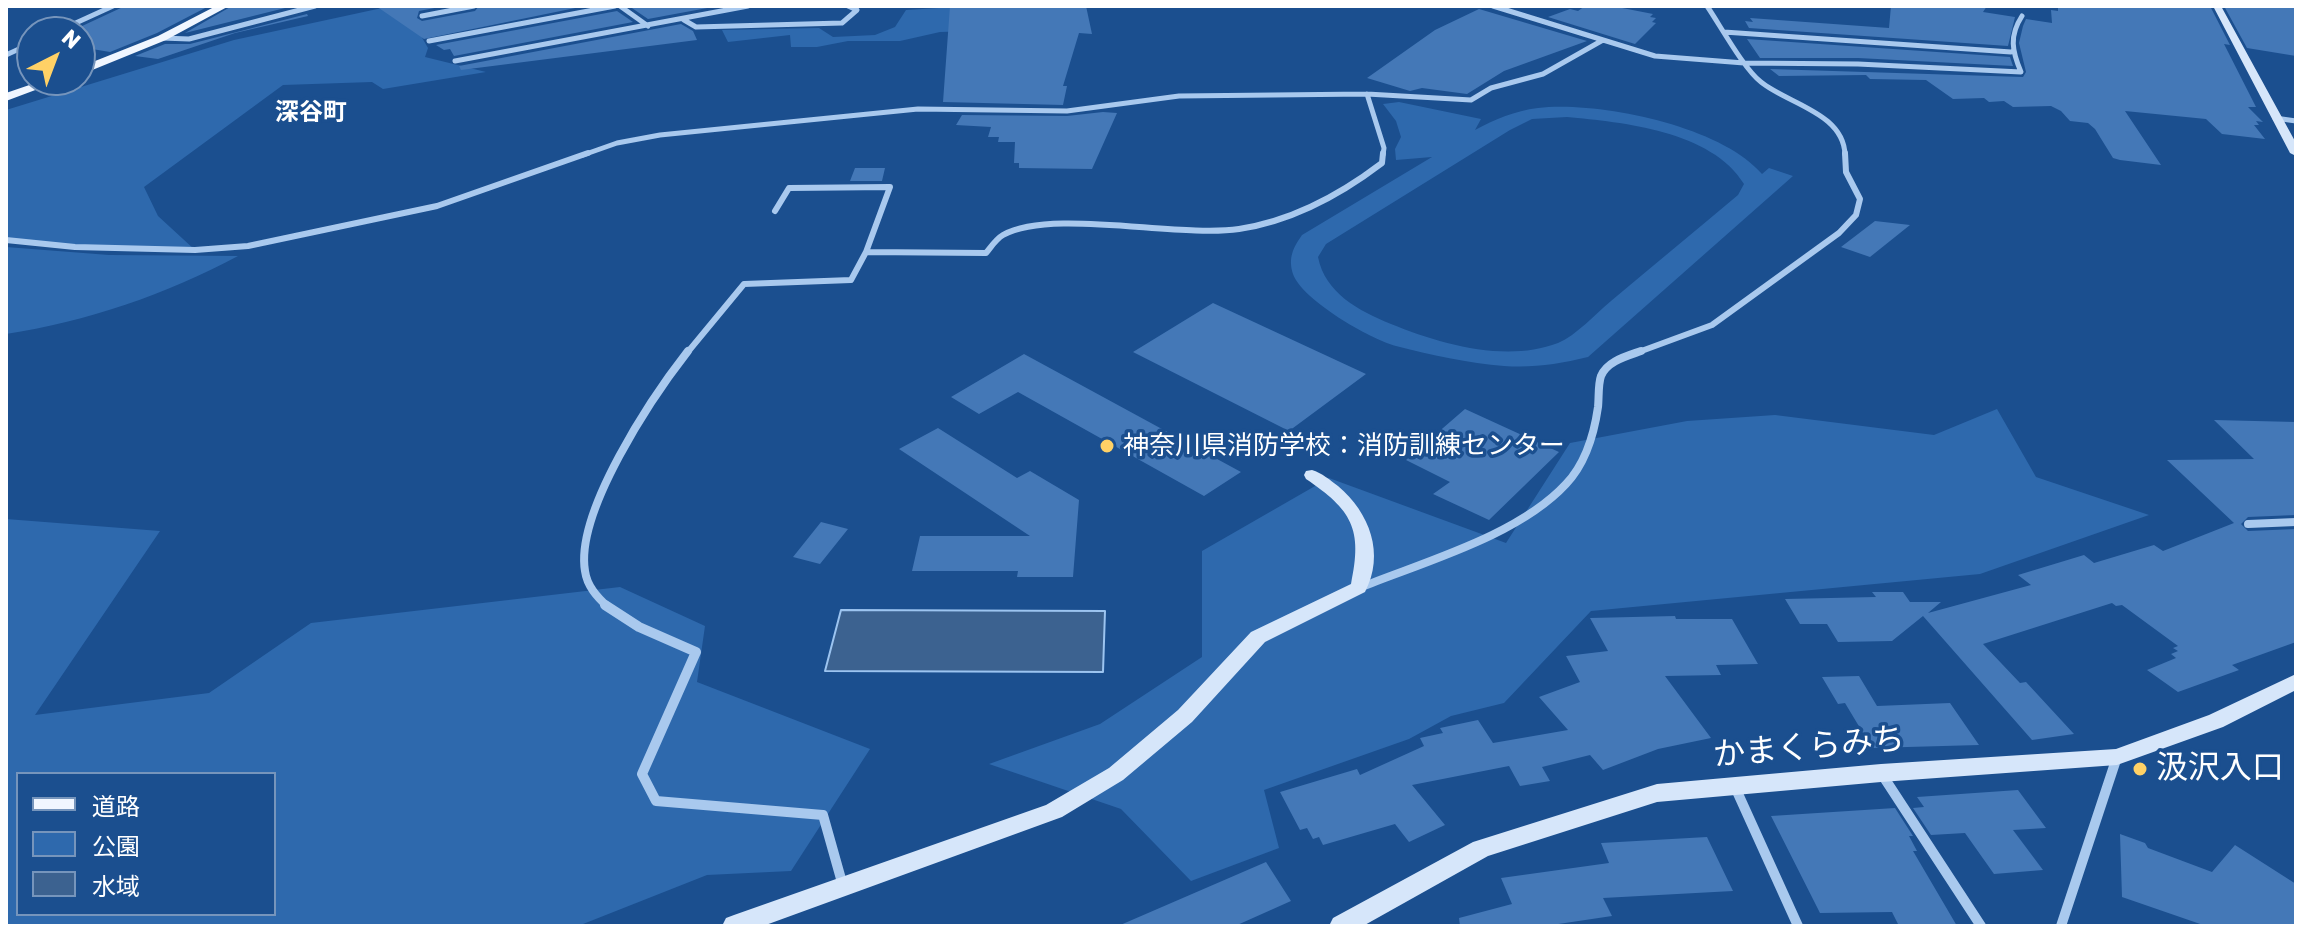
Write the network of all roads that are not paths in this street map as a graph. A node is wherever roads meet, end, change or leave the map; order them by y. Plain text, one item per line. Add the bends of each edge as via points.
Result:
1 (113, 6) edge
2 (224, 6) edge
3 (315, 6) edge
4 (474, 6) edge
5 (618, 6) edge
6 (748, 6) edge
7 (850, 6) edge
8 (1493, 6) edge
9 (1707, 6) edge
10 (2217, 6) edge
11 (91, 16) edge
12 (422, 16) dead end
13 (2022, 16) dead end
14 (683, 20) junction
15 (648, 26) junction
16 (1724, 32) junction
17 (162, 38) junction
18 (1603, 40) junction
19 (429, 41) dead end
20 (2011, 52) junction
21 (455, 61) dead end
22 (1744, 63) junction
23 (96, 65) edge
24 (1367, 94) junction
25 (2274, 118) junction
26 (2296, 121) edge
27 (2296, 153) edge
28 (775, 211) dead end
29 (6, 240) edge
30 (866, 252) junction
31 (1312, 475) dead end
32 (2296, 522) edge
33 (2248, 524) dead end
34 (1359, 588) junction
35 (2296, 681) edge
36 (2117, 757) junction
37 (1881, 773) junction
38 (1735, 786) junction
39 (843, 887) junction
40 (734, 926) edge
41 (1341, 926) edge
42 (1798, 926) edge
43 (1981, 926) edge
44 (2061, 926) edge

1 - 11 street
2 - 17 main road
3 - 17 street via 189,39
4 - 12 street
5 - 15 street
5 - 19 street
6 - 14 street
7 - 14 street via 857,10 842,23 696,27
8 - 18 street
9 - 16 street
10 - 25 main road
13 - 20 street via 2011,35
14 - 15 street
15 - 21 street
16 - 20 street
16 - 22 street
17 - 23 main road
18 - 22 street via 1655,56
18 - 24 street via 1543,74 1491,88 1471,100
20 - 22 street via 2021,72
22 - 34 street via 1759,81 1840,133 1846,172 1860,199 1856,215 1712,325 1616,360 1601,375 1597,427 1580,467 1554,495 1520,520
24 - 29 street via 1179,96 1067,111 918,109 660,135 617,143 437,206 248,246 195,250
24 - 30 street via 1384,148 1382,163 1347,188 1283,218 1239,229 1194,232 1050,226 1002,236 986,253
25 - 26 street
25 - 27 main road
28 - 30 street via 789,188 890,187
30 - 39 street via 851,280 744,284 676,363 636,422 604,481 582,556 590,588 605,604 639,627 696,652 642,774 656,801 823,815
31 - 34 main road via 1342,494 1357,520 1366,549
32 - 33 street
34 - 39 main road via 1258,637 1185,716 1116,774 1054,811
35 - 36 main road, かまくらみち via 2216,721
36 - 37 main road, かまくらみち
36 - 44 street
37 - 38 main road, かまくらみち
37 - 43 street
38 - 41 main road, かまくらみち via 1657,793 1481,849
38 - 42 street
39 - 40 main road

